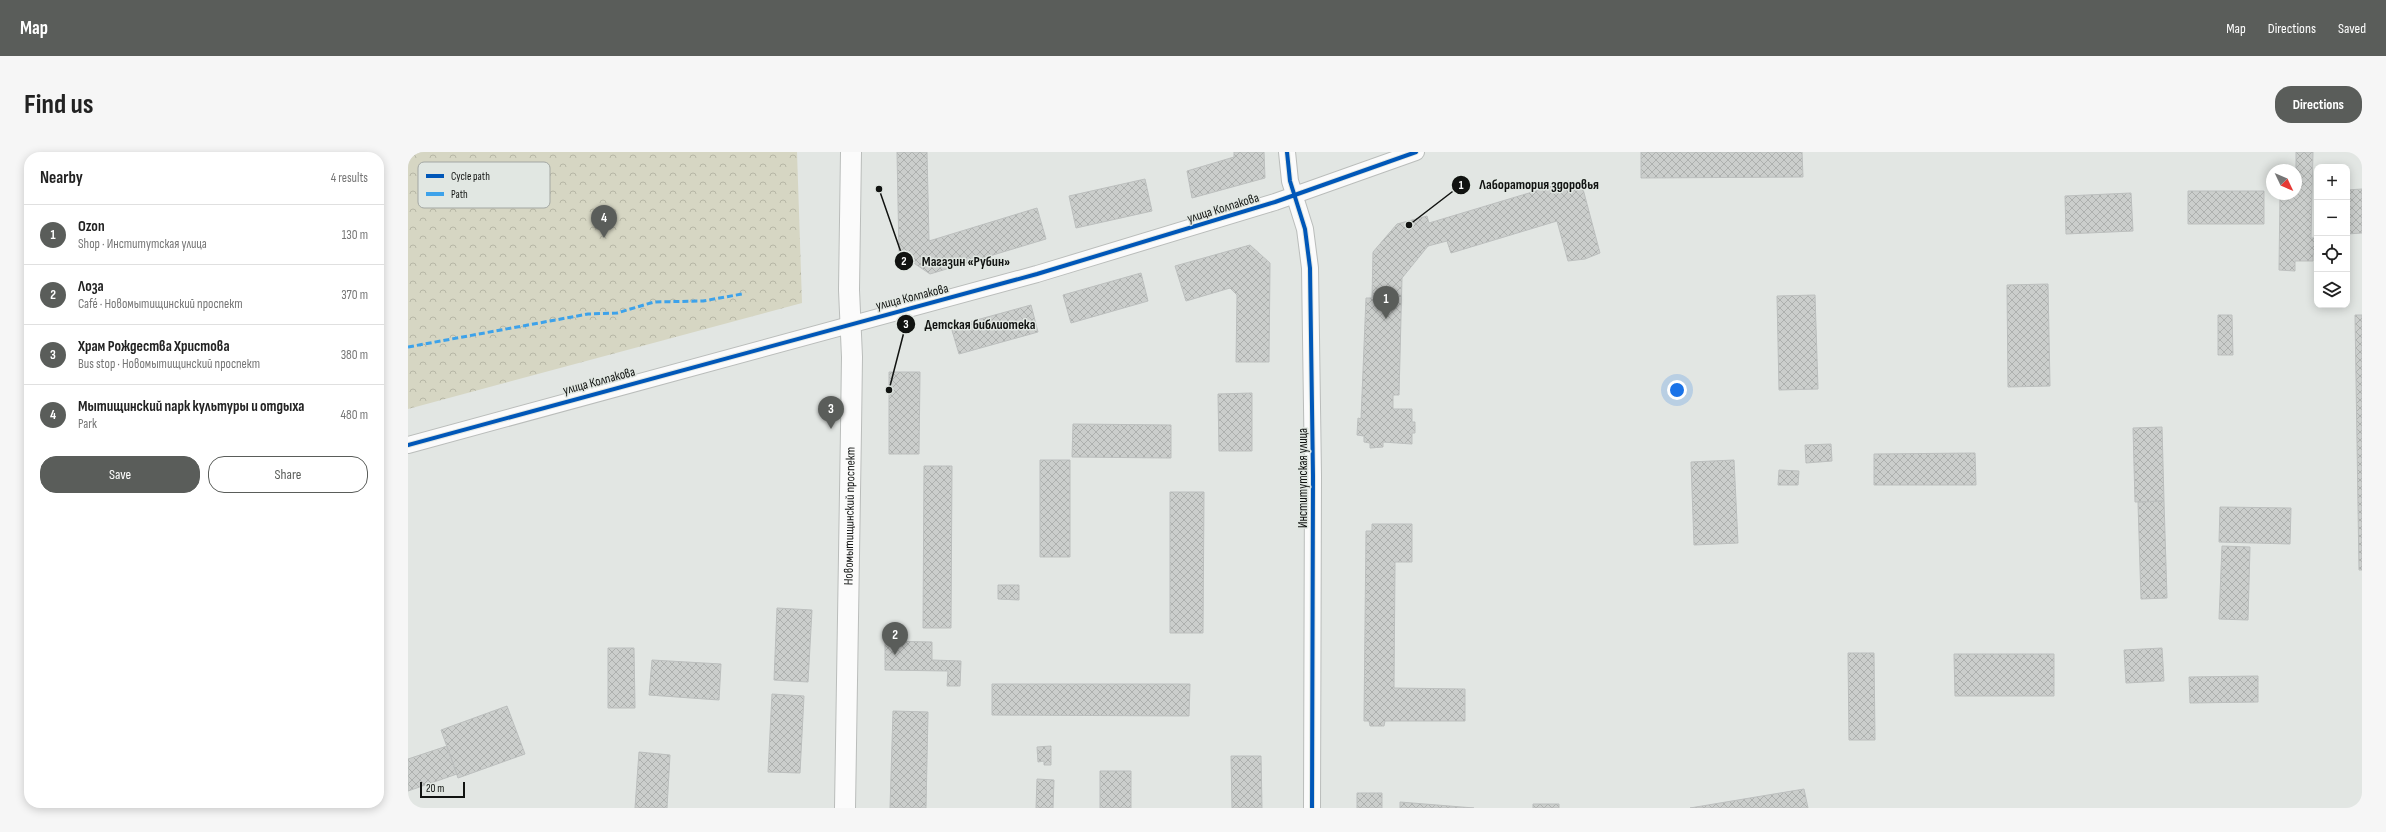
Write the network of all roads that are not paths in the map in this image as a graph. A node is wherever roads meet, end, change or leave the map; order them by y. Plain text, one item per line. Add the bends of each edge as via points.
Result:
1 (851, 152) edge
2 (1287, 152) edge
3 (1416, 152) edge
4 (1294, 195) junction
5 (851, 324) junction
6 (408, 444) edge
7 (846, 808) edge
8 (1312, 808) edge

1 - 5 main road, Новомытищинский проспект
2 - 4 street, Институтская улица
3 - 4 street, улица Колпакова
4 - 5 street, улица Колпакова via 1045,272
4 - 8 street, Институтская улица via 1305,229 1310,268 1313,476
5 - 6 street, улица Колпакова
5 - 7 main road, Новомытищинский проспект

